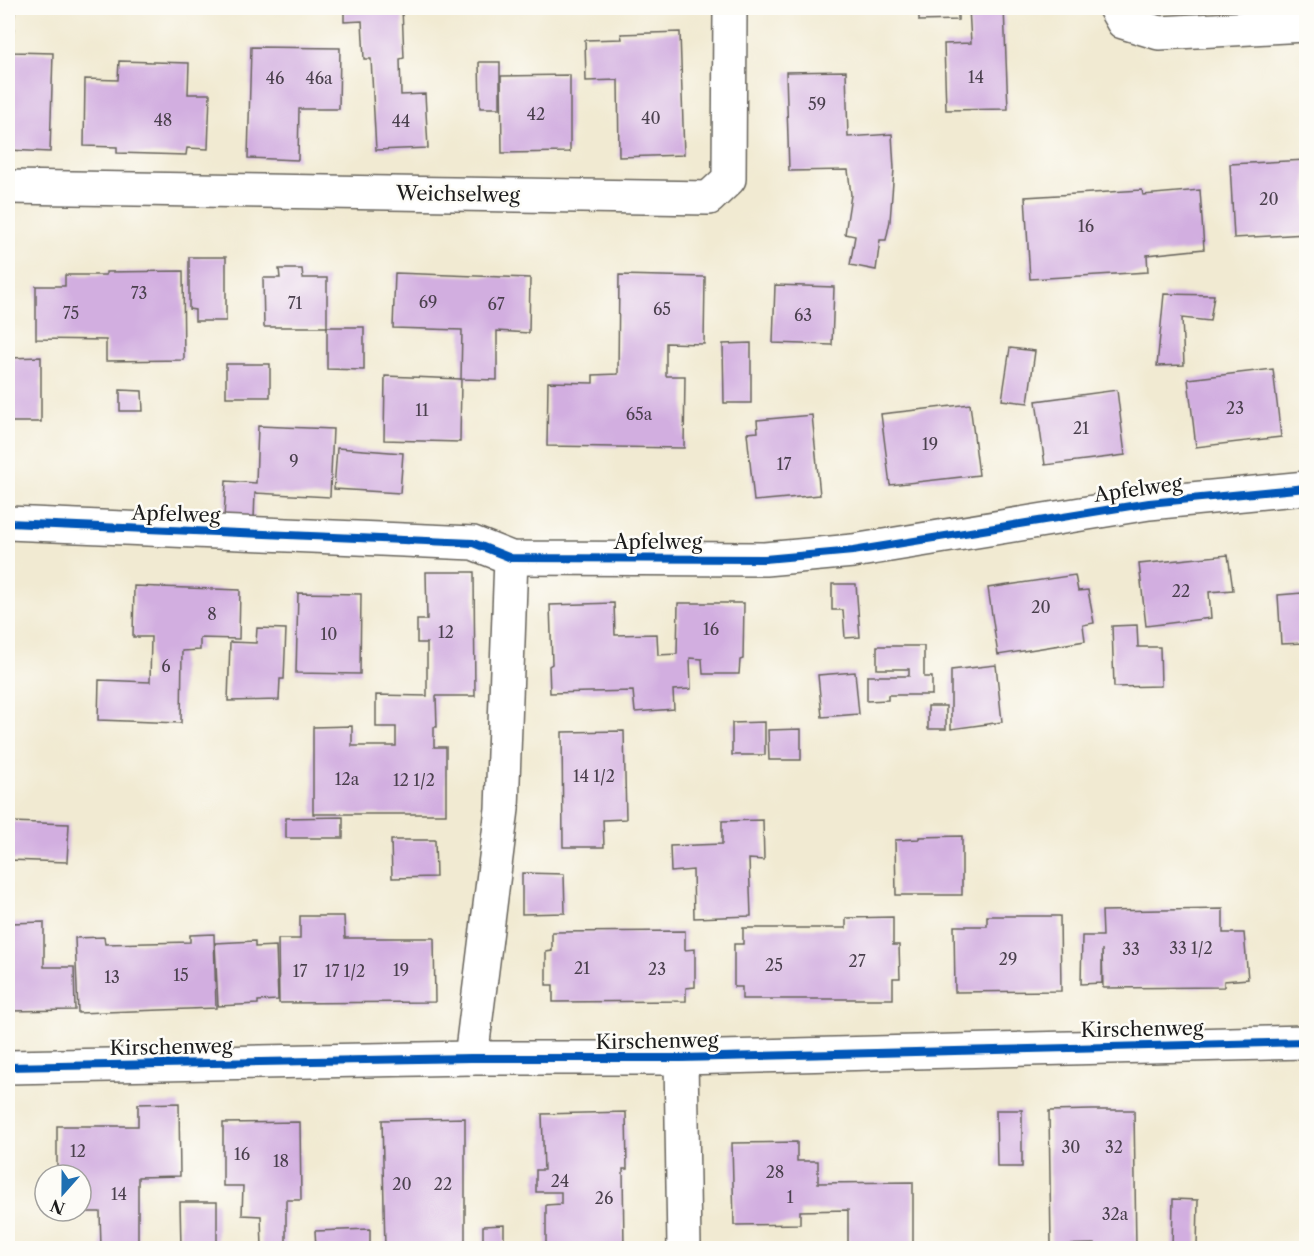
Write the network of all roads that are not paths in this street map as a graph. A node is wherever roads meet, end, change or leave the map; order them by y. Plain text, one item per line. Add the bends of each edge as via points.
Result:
1 (730, 8) edge
2 (1115, 8) edge
3 (1306, 25) edge
4 (8, 187) edge
5 (1306, 488) edge
6 (8, 523) edge
7 (511, 558) junction
8 (1306, 1042) edge
9 (471, 1058) junction
10 (681, 1058) junction
11 (8, 1067) edge
12 (684, 1248) edge

1 - 4 street, Weichselweg via 729,179 709,198
2 - 3 street via 1123,22 1159,33
5 - 7 street, Apfelweg via 1149,503 853,551 765,559
6 - 7 street, Apfelweg via 472,543
7 - 9 street via 502,808
8 - 10 street, Kirschenweg
9 - 10 street, Kirschenweg
9 - 11 street, Kirschenweg
10 - 12 street

